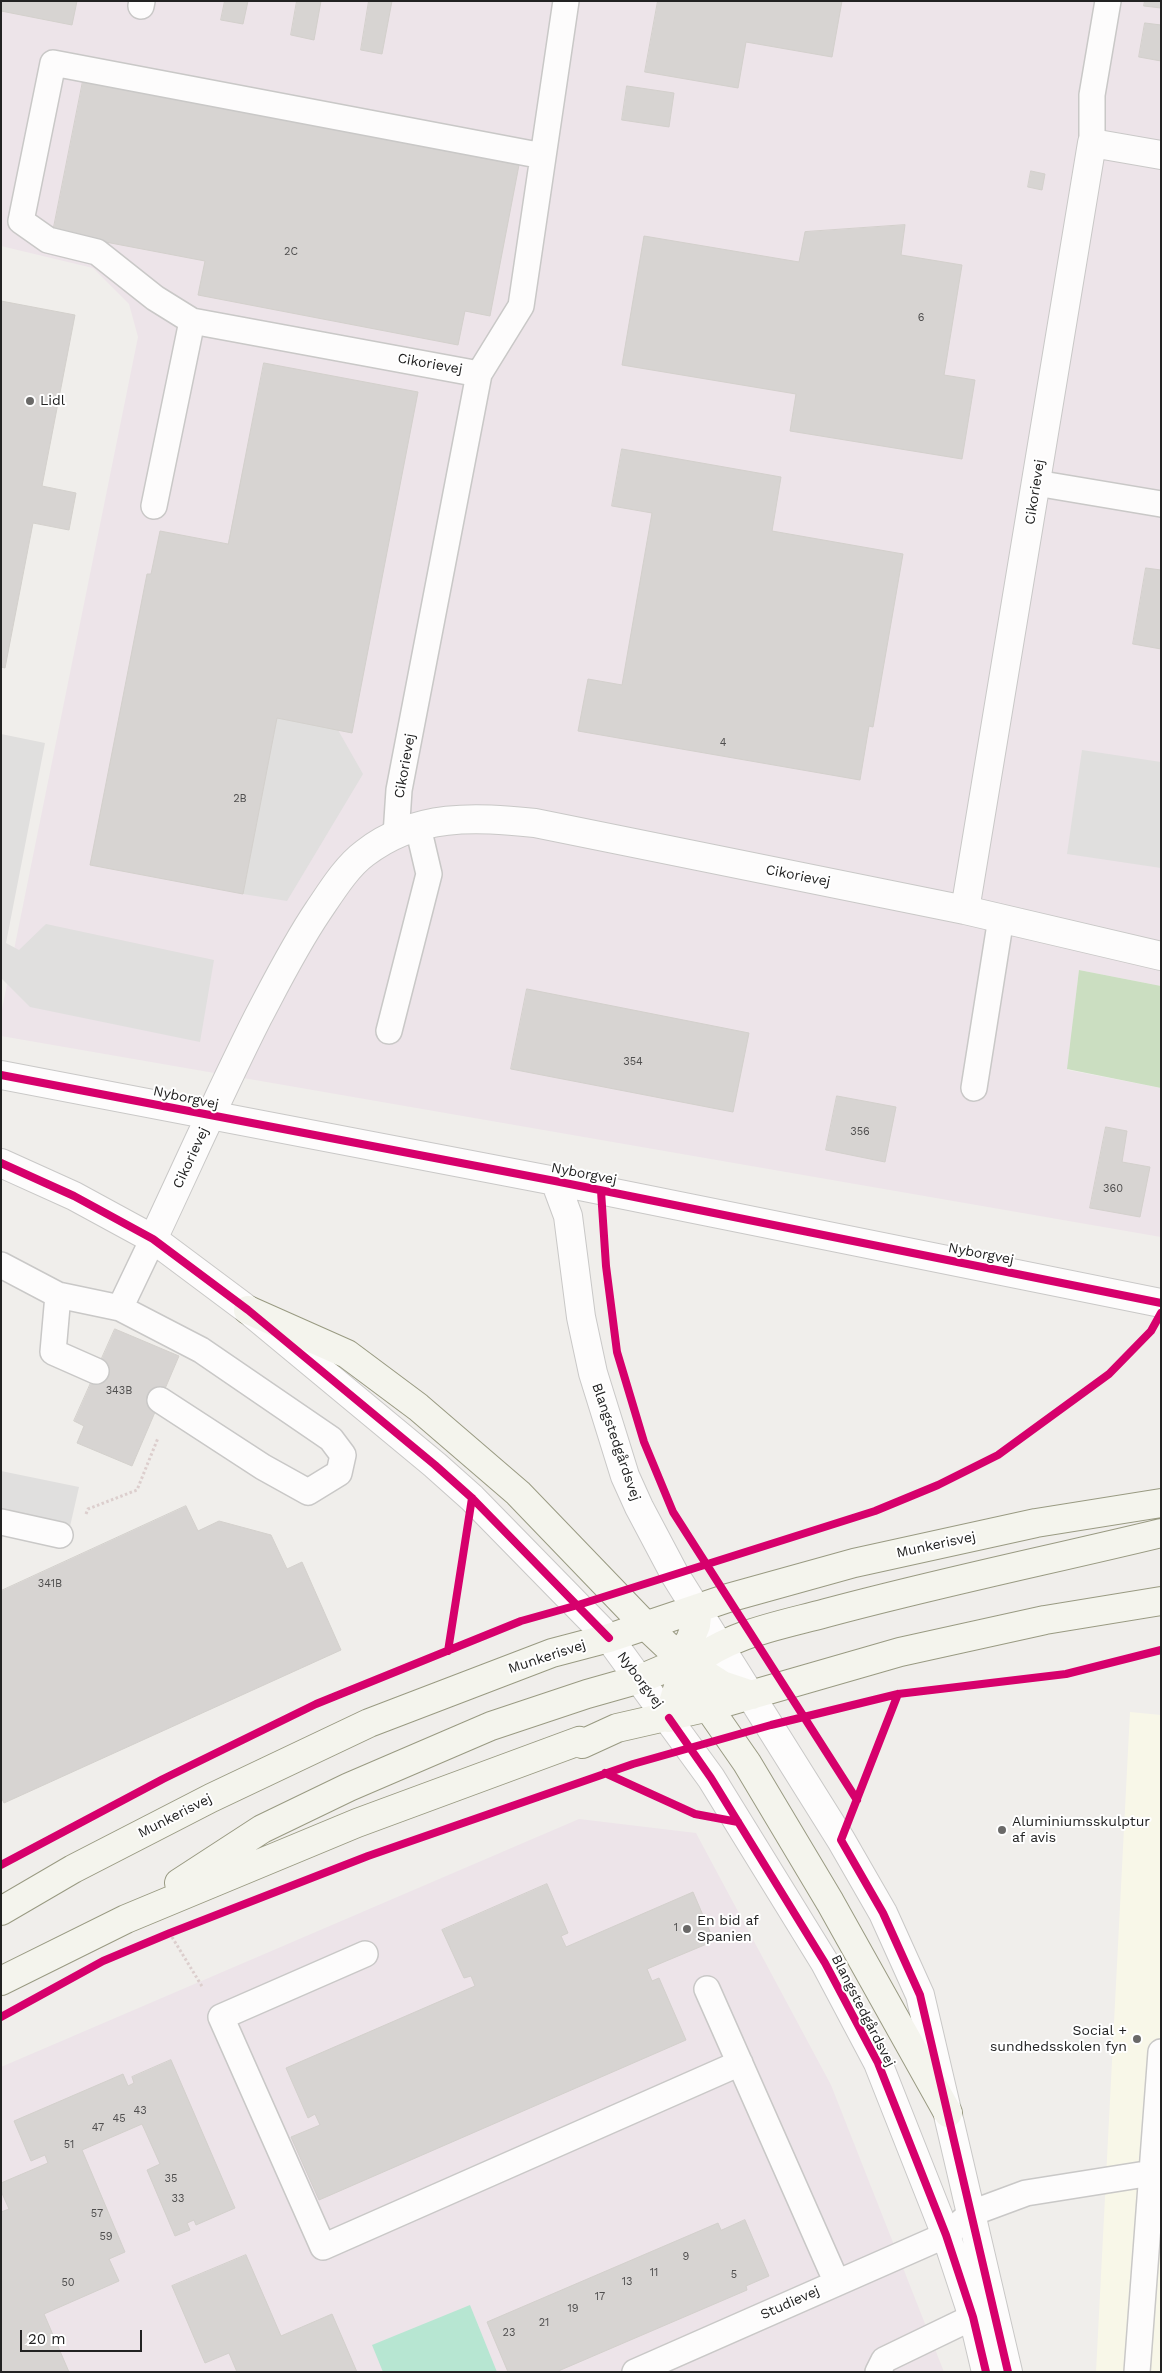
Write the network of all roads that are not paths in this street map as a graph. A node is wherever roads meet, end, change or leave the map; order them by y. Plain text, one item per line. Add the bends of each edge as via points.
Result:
1 (566, 1) edge
2 (1108, 1) edge
3 (1092, 143) junction
4 (1161, 155) edge
5 (543, 156) junction
6 (192, 321) junction
7 (480, 374) junction
8 (1036, 484) junction
9 (1161, 504) edge
10 (154, 506) dead end
11 (407, 831) junction
12 (966, 910) junction
13 (1001, 918) junction
14 (1161, 956) edge
15 (389, 1031) dead end
16 (1, 1075) edge
17 (974, 1088) dead end
18 (210, 1115) junction
19 (1, 1163) edge
20 (555, 1181) junction
21 (153, 1239) junction
22 (1, 1265) edge
23 (58, 1295) junction
24 (1161, 1303) edge
25 (120, 1308) junction
26 (248, 1310) junction
27 (96, 1371) dead end
28 (166, 1402) road end
29 (1161, 1503) edge
30 (1, 1522) edge
31 (1161, 1533) edge
32 (60, 1535) road end
33 (1161, 1602) edge
34 (698, 1608) junction
35 (646, 1626) junction
36 (609, 1638) junction
37 (719, 1647) junction
38 (682, 1665) junction
39 (640, 1680) junction
40 (752, 1696) junction
41 (709, 1708) junction
42 (669, 1718) junction
43 (1, 1911) edge
44 (126, 1919) junction
45 (365, 1954) dead end
46 (1, 1981) edge
47 (707, 1989) dead end
48 (1161, 2052) edge
49 (740, 2063) junction
50 (948, 2113) junction
51 (1152, 2173) junction
52 (972, 2213) junction
53 (946, 2235) junction
54 (837, 2282) junction
55 (973, 2317) junction
56 (634, 2372) edge
57 (878, 2372) edge
58 (986, 2372) edge
59 (1008, 2372) edge
60 (1137, 2372) edge

1 - 5 lane
2 - 3 lane via 1092,95
3 - 4 street
3 - 8 street, Cikorievej
5 - 6 lane via 53,63 21,221 48,240 97,252 155,298
5 - 7 lane via 521,306
6 - 7 lane, Cikorievej
6 - 10 lane
7 - 11 lane, Cikorievej via 399,790
8 - 9 lane
8 - 12 street, Cikorievej
11 - 12 street, Cikorievej via 439,821 482,818 536,823
11 - 15 lane via 428,874
11 - 18 street, Cikorievej via 364,853 337,883 297,942
12 - 13 street, Cikorievej
13 - 14 street, Cikorievej
13 - 17 lane
16 - 18 street, Nyborgvej
18 - 20 street, Nyborgvej
18 - 21 street, Cikorievej
19 - 21 street, Nyborgvej via 74,1196
20 - 24 street, Nyborgvej
20 - 34 street, Blangstedgårdsvej via 568,1216 581,1317 607,1423 639,1507 675,1575
21 - 25 lane
21 - 26 street, Nyborgvej
22 - 23 lane
23 - 25 lane
23 - 27 lane via 54,1352
25 - 28 lane via 201,1350 331,1439 343,1454 339,1473 308,1492 263,1467
26 - 35 main road via 347,1354 418,1407 518,1493
26 - 36 street, Nyborgvej via 472,1498
29 - 34 main road, Munkerisvej via 1036,1524 854,1563
30 - 32 lane
31 - 37 main road via 867,1602 752,1634
33 - 40 main road via 1045,1620 900,1652
34 - 35 main road, Munkerisvej
34 - 37 street, Blangstedgårdsvej
34 - 38 main road via 696,1625
35 - 36 main road, Munkerisvej
35 - 38 main road
36 - 38 main road via 645,1648
36 - 39 street, Nyborgvej
36 - 43 main road, Munkerisvej via 552,1653 369,1723 202,1802 73,1868
37 - 38 main road
37 - 40 street, Blangstedgårdsvej
38 - 39 main road
38 - 40 main road
38 - 41 main road
38 - 42 main road
39 - 42 street, Nyborgvej
39 - 44 main road via 491,1726 349,1787 262,1828
40 - 41 main road
40 - 50 street, Blangstedgårdsvej via 882,1913 920,1995
41 - 42 main road
41 - 50 main road via 747,1763 830,1902
42 - 44 main road via 617,1728 582,1744 579,1741 357,1823
42 - 53 street, Blangstedgårdsvej via 711,1778 825,1963 878,2064
44 - 46 main road
45 - 49 lane via 221,2018 323,2247
47 - 49 lane
48 - 51 lane
49 - 54 lane
50 - 52 street, Blangstedgårdsvej
51 - 52 lane, Studievej via 1031,2191
51 - 60 lane
52 - 53 lane, Studievej
52 - 59 street, Blangstedgårdsvej
53 - 54 lane, Studievej
53 - 55 street, Blangstedgårdsvej
54 - 56 lane, Studievej
55 - 57 lane via 884,2360
55 - 58 street, Blangstedgårdsvej

